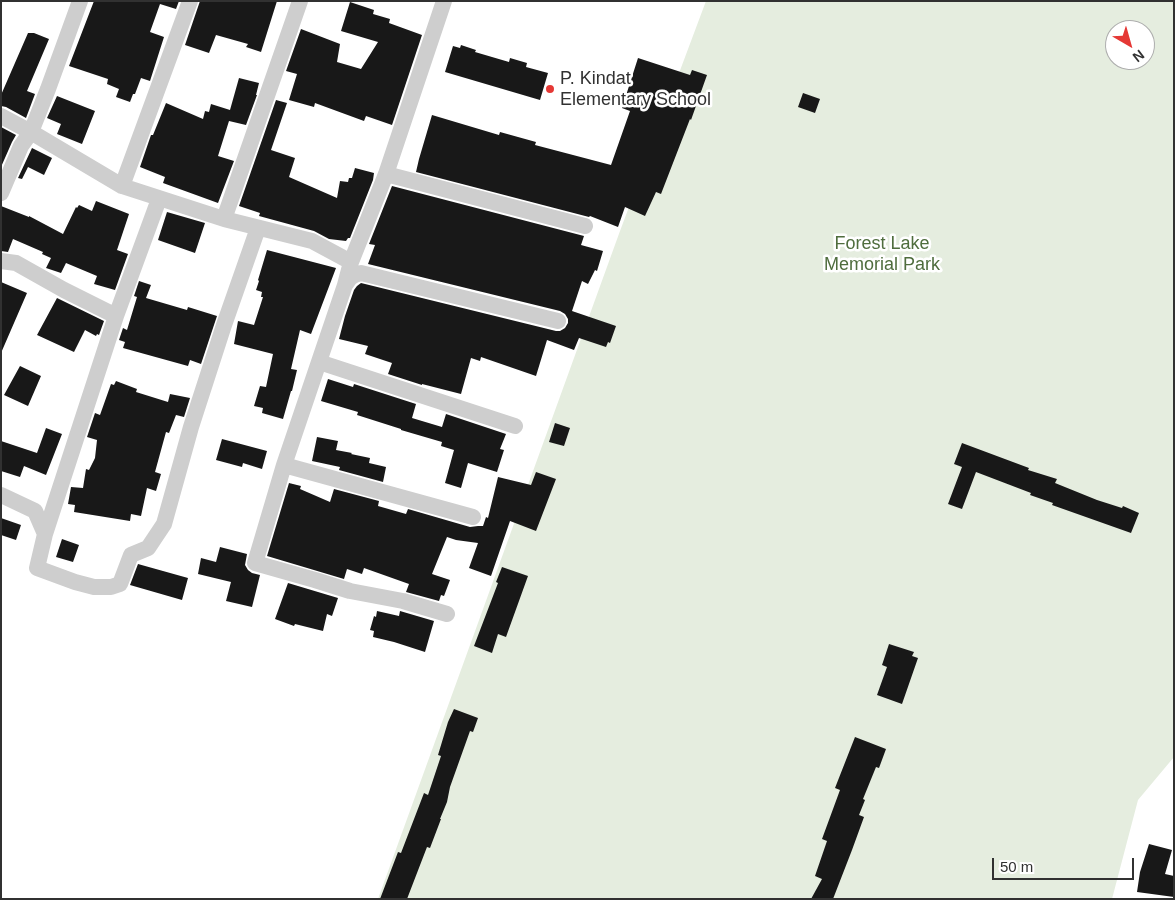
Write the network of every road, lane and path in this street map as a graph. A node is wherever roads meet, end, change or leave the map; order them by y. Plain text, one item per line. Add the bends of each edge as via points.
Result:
1 (80, 1) edge
2 (190, 1) edge
3 (300, 1) edge
4 (444, 1) edge
5 (1, 116) edge
6 (31, 132) junction
7 (386, 174) junction
8 (122, 186) junction
9 (1, 193) edge
10 (159, 199) junction
11 (224, 219) junction
12 (586, 226) dead end
13 (258, 228) junction
14 (1, 260) edge
15 (352, 262) junction
16 (345, 285) junction
17 (116, 316) junction
18 (558, 321) dead end
19 (319, 362) junction
20 (515, 426) dead end
21 (284, 465) junction
22 (1, 495) edge
23 (473, 518) dead end
24 (45, 534) junction
25 (447, 614) dead end

1 - 6 street
2 - 8 street
3 - 11 street
4 - 7 street
5 - 6 street
6 - 8 street
6 - 9 street via 21,146
7 - 12 street
7 - 15 street
8 - 10 street
10 - 11 street
10 - 17 street
11 - 13 street
13 - 15 street via 312,241
13 - 24 street via 224,325 164,524 154,540 148,548 131,555 120,584 94,587 37,568
14 - 17 street via 16,263
15 - 16 street
16 - 18 street via 354,275 362,273
16 - 19 street
17 - 24 street
19 - 20 street
19 - 21 street
21 - 23 street
21 - 25 street via 255,563 350,591
22 - 24 street via 35,511

